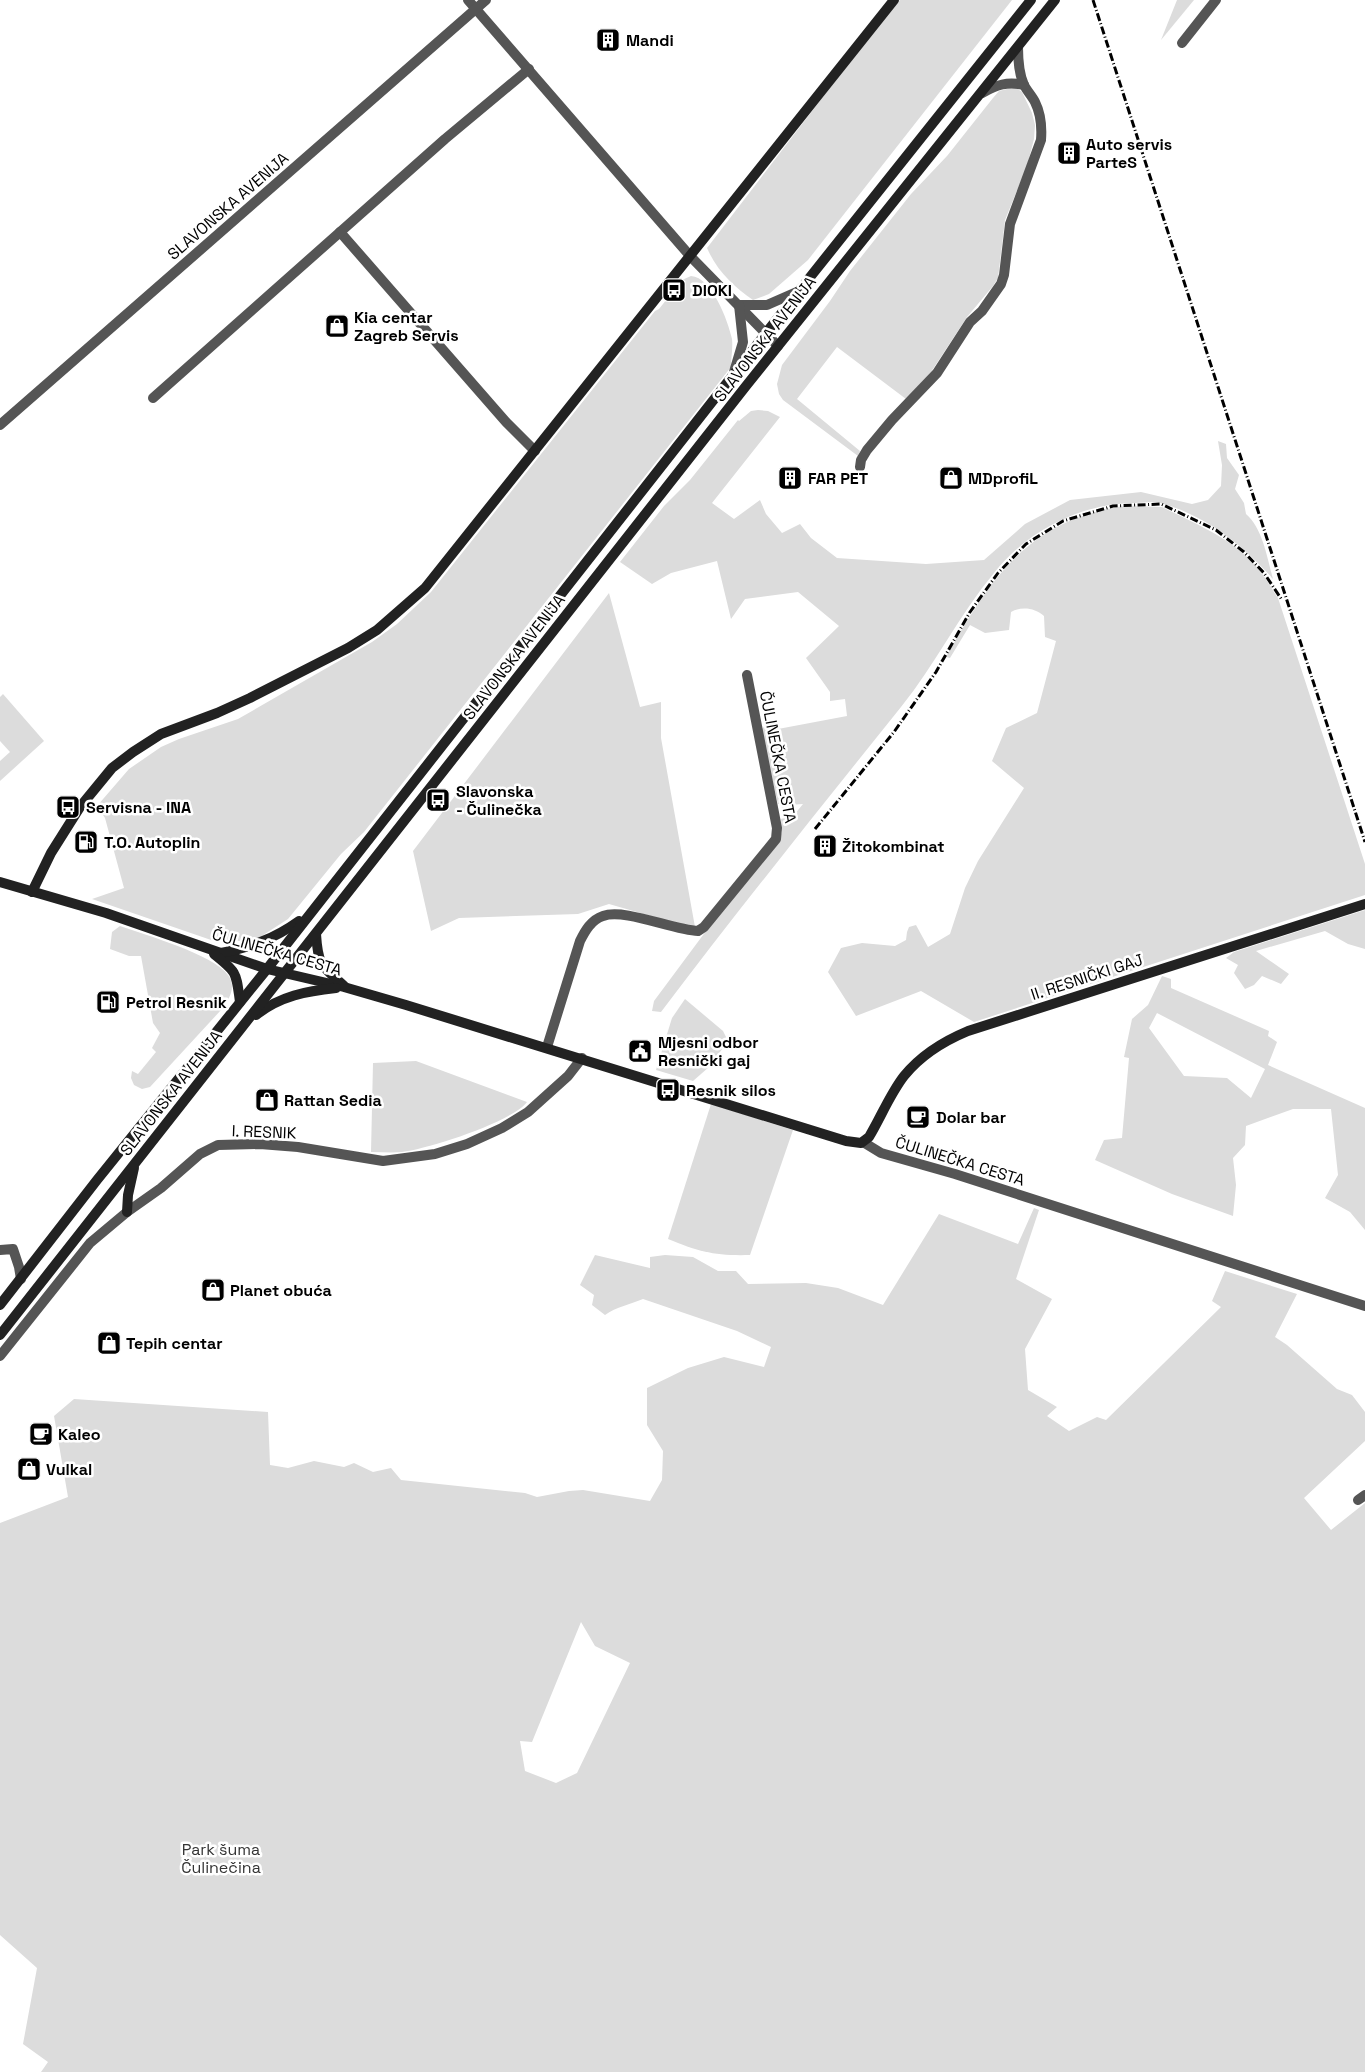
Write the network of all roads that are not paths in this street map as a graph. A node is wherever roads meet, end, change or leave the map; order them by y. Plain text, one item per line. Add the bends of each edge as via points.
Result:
1 (468, 0) edge
2 (486, 0) edge
3 (894, 0) edge
4 (1031, 0) edge
5 (1055, 0) edge
6 (1216, 0) edge
7 (475, 9) junction
8 (1182, 43) dead end
9 (1018, 47) junction
10 (529, 69) junction
11 (1024, 85) junction
12 (982, 93) junction
13 (340, 232) junction
14 (691, 257) junction
15 (799, 291) junction
16 (739, 305) junction
17 (767, 333) junction
18 (778, 346) junction
19 (734, 374) junction
20 (153, 398) dead end
21 (0, 425) edge
22 (535, 451) junction
23 (860, 467) dead end
24 (747, 675) dead end
25 (0, 882) edge
26 (32, 892) junction
27 (1365, 904) edge
28 (308, 915) junction
29 (316, 934) junction
30 (214, 952) junction
31 (267, 969) junction
32 (284, 973) junction
33 (344, 987) junction
34 (240, 1002) junction
35 (242, 1026) junction
36 (547, 1047) junction
37 (582, 1058) junction
38 (863, 1142) junction
39 (136, 1164) junction
40 (127, 1212) junction
41 (0, 1250) edge
42 (21, 1279) junction
43 (0, 1304) edge
44 (1365, 1306) edge
45 (0, 1335) edge
46 (0, 1356) edge

1 - 7 street, SLAVONSKA AVENIJA
2 - 7 street, SLAVONSKA AVENIJA
3 - 14 main road
4 - 15 main road, SLAVONSKA AVENIJA
5 - 9 main road, SLAVONSKA AVENIJA
6 - 8 street
7 - 10 street, SLAVONSKA AVENIJA
7 - 21 street, SLAVONSKA AVENIJA
9 - 11 street
9 - 12 main road, SLAVONSKA AVENIJA
10 - 13 street
10 - 14 street, SLAVONSKA AVENIJA
11 - 12 street via 1000,84
11 - 23 street via 1035,101 1041,140 1010,224 1001,284 970,322 937,373 867,450
12 - 18 main road, SLAVONSKA AVENIJA
13 - 20 street
13 - 22 street
14 - 16 street, SLAVONSKA AVENIJA
14 - 22 main road
15 - 16 street, SLAVONSKA AVENIJA via 767,305
15 - 17 main road, SLAVONSKA AVENIJA
16 - 17 street, SLAVONSKA AVENIJA
16 - 19 street, SLAVONSKA AVENIJA via 743,342
17 - 18 street
17 - 19 main road, SLAVONSKA AVENIJA
18 - 29 main road, SLAVONSKA AVENIJA
19 - 28 main road, SLAVONSKA AVENIJA
22 - 26 main road via 425,588 377,630 217,714 161,734 112,768 80,807 51,853
24 - 36 street, ČULINEČKA CESTA via 777,828 776,839 698,931 617,914 602,916 588,926 580,941
25 - 26 main road, ČULINEČKA CESTA
26 - 30 main road, ČULINEČKA CESTA
27 - 38 main road, II. RESNIČKI GAJ via 968,1031 946,1041 904,1076
28 - 30 main road via 269,940 248,948
28 - 31 main road, SLAVONSKA AVENIJA
29 - 32 main road, SLAVONSKA AVENIJA
29 - 33 main road via 317,956
30 - 31 main road, ČULINEČKA CESTA
30 - 34 main road via 234,972
31 - 32 main road, ČULINEČKA CESTA
31 - 34 main road, SLAVONSKA AVENIJA
32 - 33 main road, ČULINEČKA CESTA
32 - 35 main road, SLAVONSKA AVENIJA
33 - 35 main road via 298,994 276,1002
33 - 36 main road, ČULINEČKA CESTA
34 - 42 main road, SLAVONSKA AVENIJA
35 - 39 main road, SLAVONSKA AVENIJA
36 - 37 main road, ČULINEČKA CESTA
37 - 38 main road, ČULINEČKA CESTA via 846,1141
37 - 40 street, I. RESNIK via 568,1076 528,1112 467,1144 435,1154 383,1161 298,1147 218,1145 200,1154
38 - 44 street, ČULINEČKA CESTA via 881,1153
39 - 40 main road via 129,1187
39 - 45 main road, SLAVONSKA AVENIJA
40 - 46 street, I. RESNIK via 90,1243
41 - 42 street via 13,1249
42 - 43 main road, SLAVONSKA AVENIJA

